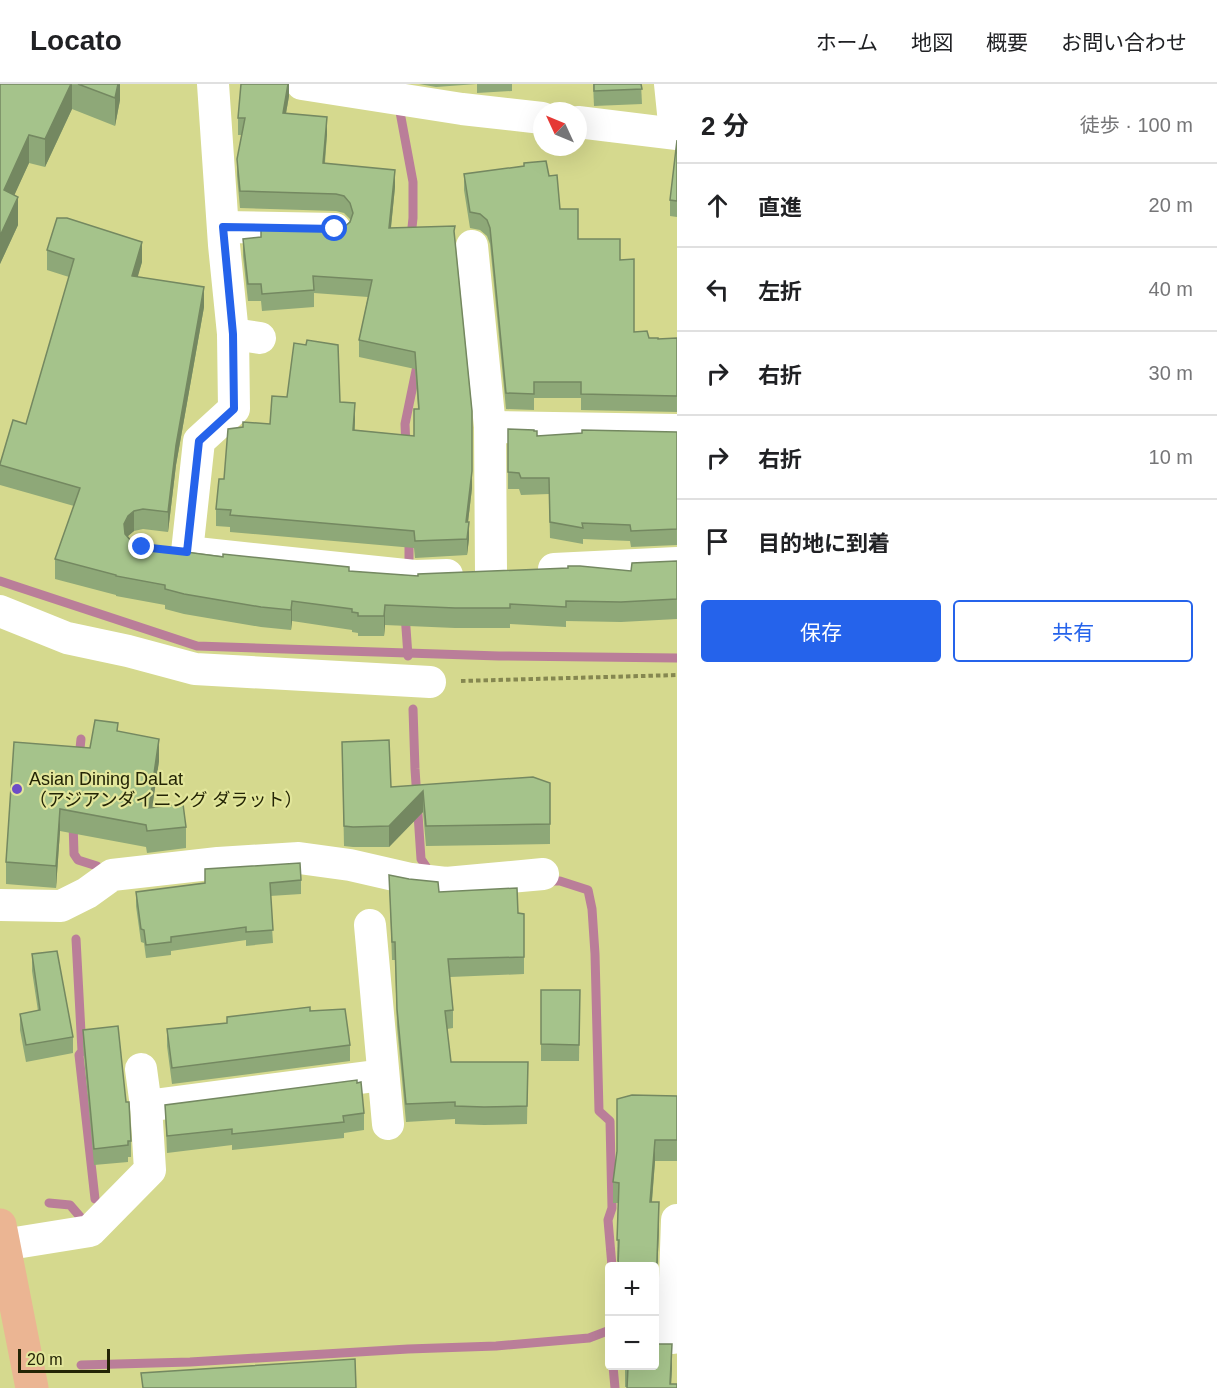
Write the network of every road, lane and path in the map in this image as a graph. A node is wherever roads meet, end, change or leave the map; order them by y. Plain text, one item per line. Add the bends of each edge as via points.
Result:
1 (213, 84) edge
2 (302, 84) edge
3 (670, 84) edge
4 (461, 97) edge
5 (533, 116) edge
6 (587, 123) edge
7 (676, 134) edge
8 (223, 227) junction
9 (335, 229) edge
10 (472, 246) dead end
11 (490, 427) junction
12 (677, 430) edge
13 (677, 563) edge
14 (510, 572) junction
15 (0, 611) edge
16 (677, 675) edge
17 (430, 682) joint
18 (543, 874) dead end
19 (0, 905) edge
20 (370, 925) dead end
21 (141, 1069) dead end
22 (383, 1075) junction
23 (146, 1106) junction
24 (388, 1125) dead end
25 (677, 1220) edge
26 (2, 1235) edge
27 (668, 1338) edge
28 (32, 1388) edge

1 - 8 street
2 - 4 street
3 - 7 street
4 - 5 street
6 - 7 street
8 - 9 street
8 - 14 street via 246,336 234,409 199,441 176,550 415,576
10 - 11 street
11 - 12 street
11 - 14 street
13 - 14 street
15 - 17 street via 67,638 195,669
16 - 17 path
18 - 19 street via 446,883 299,858 112,875 61,906
20 - 22 street
21 - 23 street
22 - 23 street
22 - 24 street
23 - 26 street via 150,1170 90,1230
25 - 27 street
26 - 28 main road

